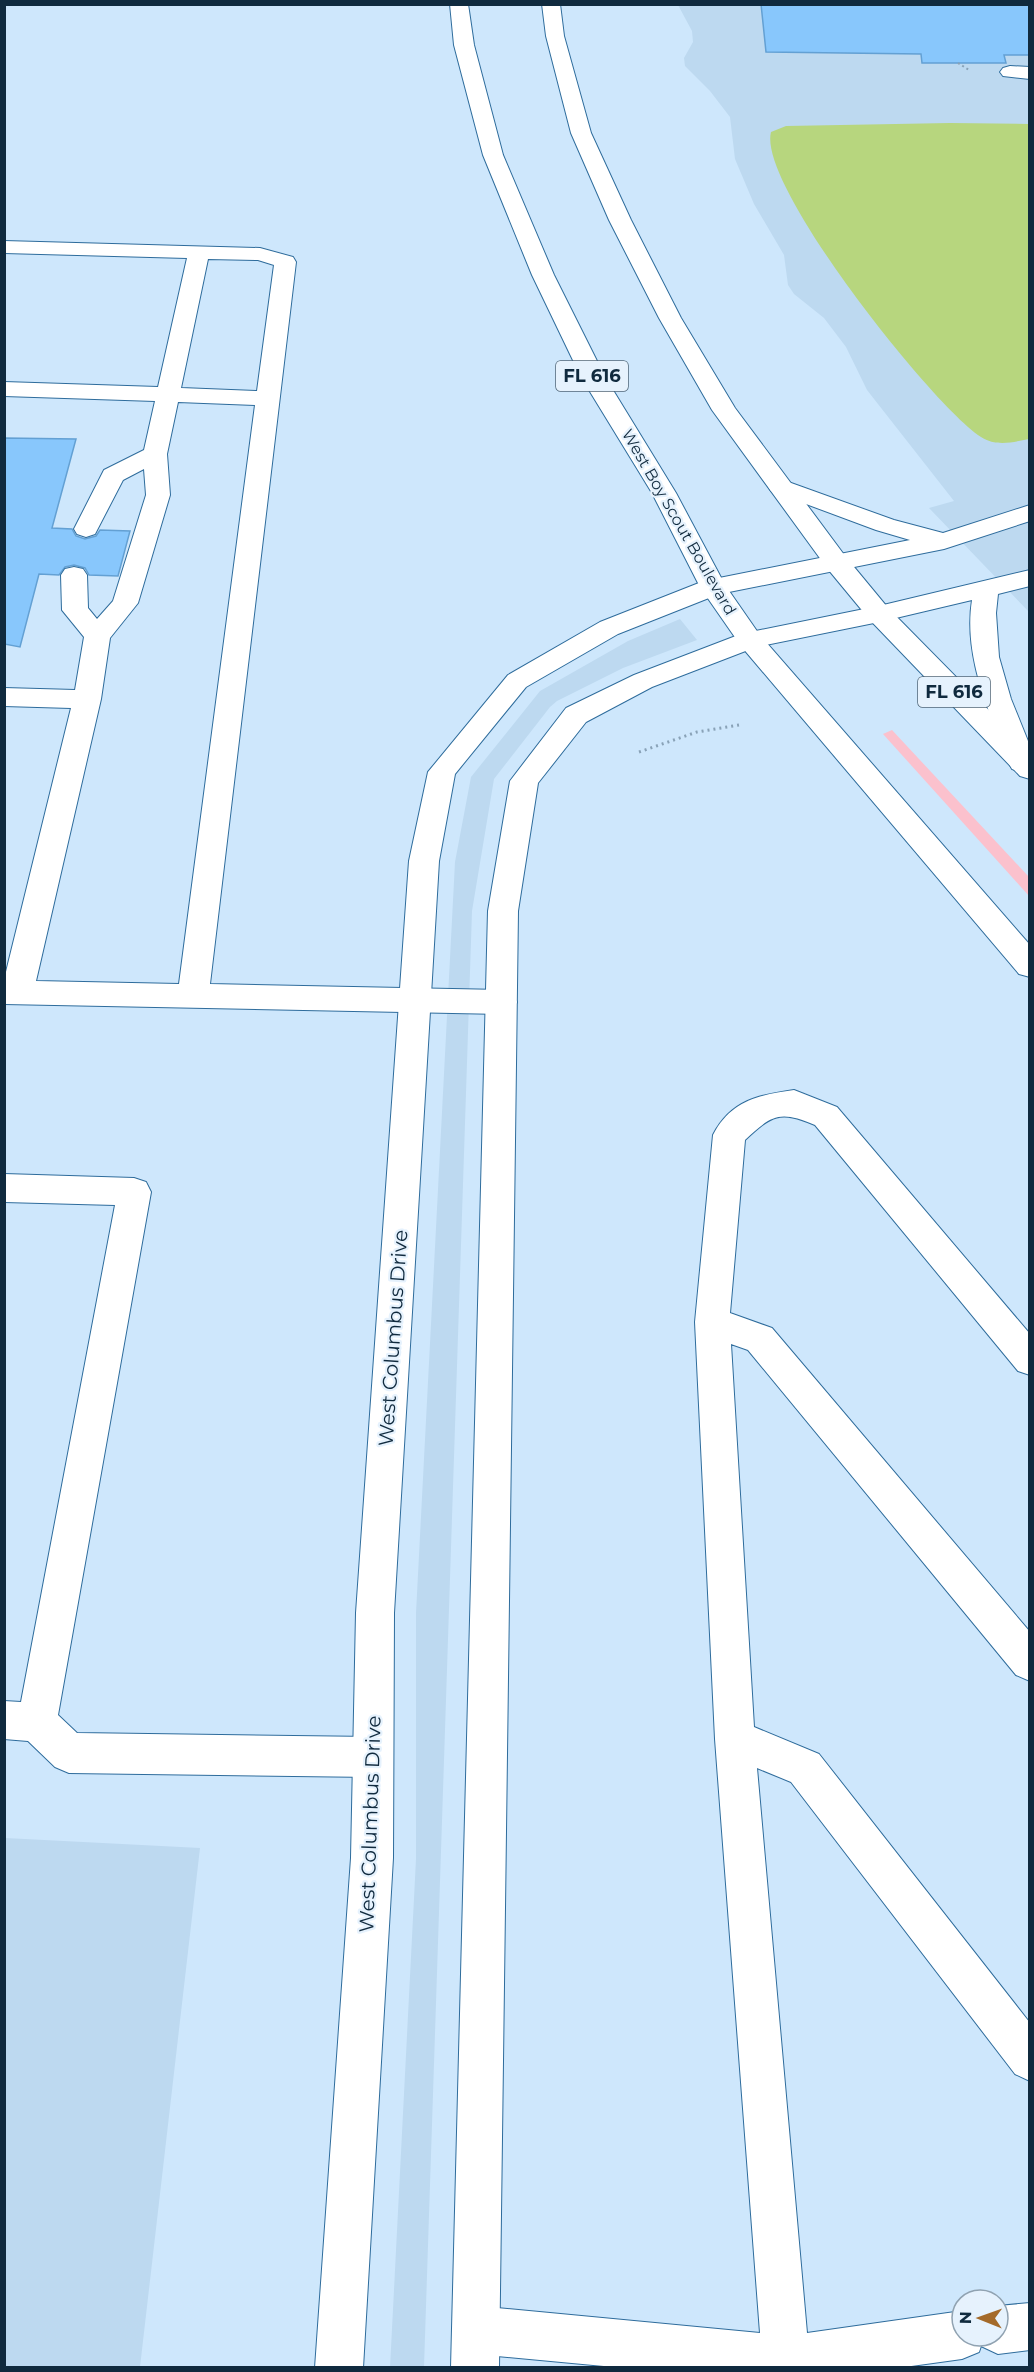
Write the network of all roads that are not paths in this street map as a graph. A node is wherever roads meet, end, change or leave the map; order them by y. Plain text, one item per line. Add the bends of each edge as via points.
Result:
1 (459, 4) edge
2 (551, 4) edge
3 (1010, 72) dead end
4 (1029, 73) edge
5 (4, 247) edge
6 (199, 253) junction
7 (4, 389) edge
8 (169, 394) junction
9 (268, 398) junction
10 (155, 454) junction
11 (780, 486) junction
12 (1029, 512) edge
13 (86, 529) dead end
14 (944, 541) junction
15 (836, 562) junction
16 (74, 575) dead end
17 (1029, 578) edge
18 (713, 587) junction
19 (986, 591) junction
20 (879, 614) junction
21 (97, 636) junction
22 (750, 640) junction
23 (4, 697) edge
24 (87, 699) junction
25 (1026, 765) edge
26 (1024, 957) edge
27 (11, 993) edge
28 (193, 996) junction
29 (415, 1000) junction
30 (502, 1002) junction
31 (4, 1188) edge
32 (712, 1322) junction
33 (1029, 1360) edge
34 (1029, 1662) edge
35 (20, 1721) edge
36 (735, 1739) junction
37 (374, 1757) junction
38 (1029, 2059) edge
39 (1029, 2326) edge
40 (1010, 2328) edge
41 (950, 2337) edge
42 (475, 2349) edge
43 (786, 2363) edge
44 (339, 2367) edge

1 - 18 street, West Boy Scout Boulevard / FL 616 via 464,45 493,155 543,275 593,377 664,493
2 - 11 street, FL 616 via 555,36 581,133 620,220 670,318 724,410
3 - 4 street
5 - 6 street
6 - 8 street
6 - 9 street via 260,254 285,262
7 - 8 street
8 - 9 street
8 - 10 street
9 - 28 street
10 - 13 street via 113,475
10 - 21 street via 158,495 125,603
11 - 14 street via 885,525
11 - 15 street, FL 616
12 - 14 street, West Columbus Drive
14 - 15 street, West Columbus Drive
15 - 18 street, West Columbus Drive
15 - 20 street, FL 616
16 - 21 street via 75,610
17 - 19 street
18 - 22 street, West Boy Scout Boulevard / FL 616
18 - 29 street, West Columbus Drive via 609,628 517,681 442,772 424,861
19 - 20 street
19 - 25 street via 981,609 982,643 992,682
20 - 22 street
20 - 25 street, FL 616
21 - 24 street
22 - 26 street, West Boy Scout Boulevard / FL 616
22 - 30 street via 643,681 576,715 524,781 503,911
23 - 24 street
24 - 27 street
27 - 28 street
28 - 29 street
29 - 30 street
29 - 37 street, West Columbus Drive via 375,1613
30 - 42 street
31 - 35 street via 134,1192
32 - 33 street via 729,1135 759,1108 794,1103 826,1116
32 - 34 street via 760,1339
32 - 36 street
35 - 37 street via 69,1753
36 - 38 street via 805,1768
36 - 43 street
37 - 44 street, West Columbus Drive via 372,1858
39 - 40 street
41 - 43 street
42 - 43 street

